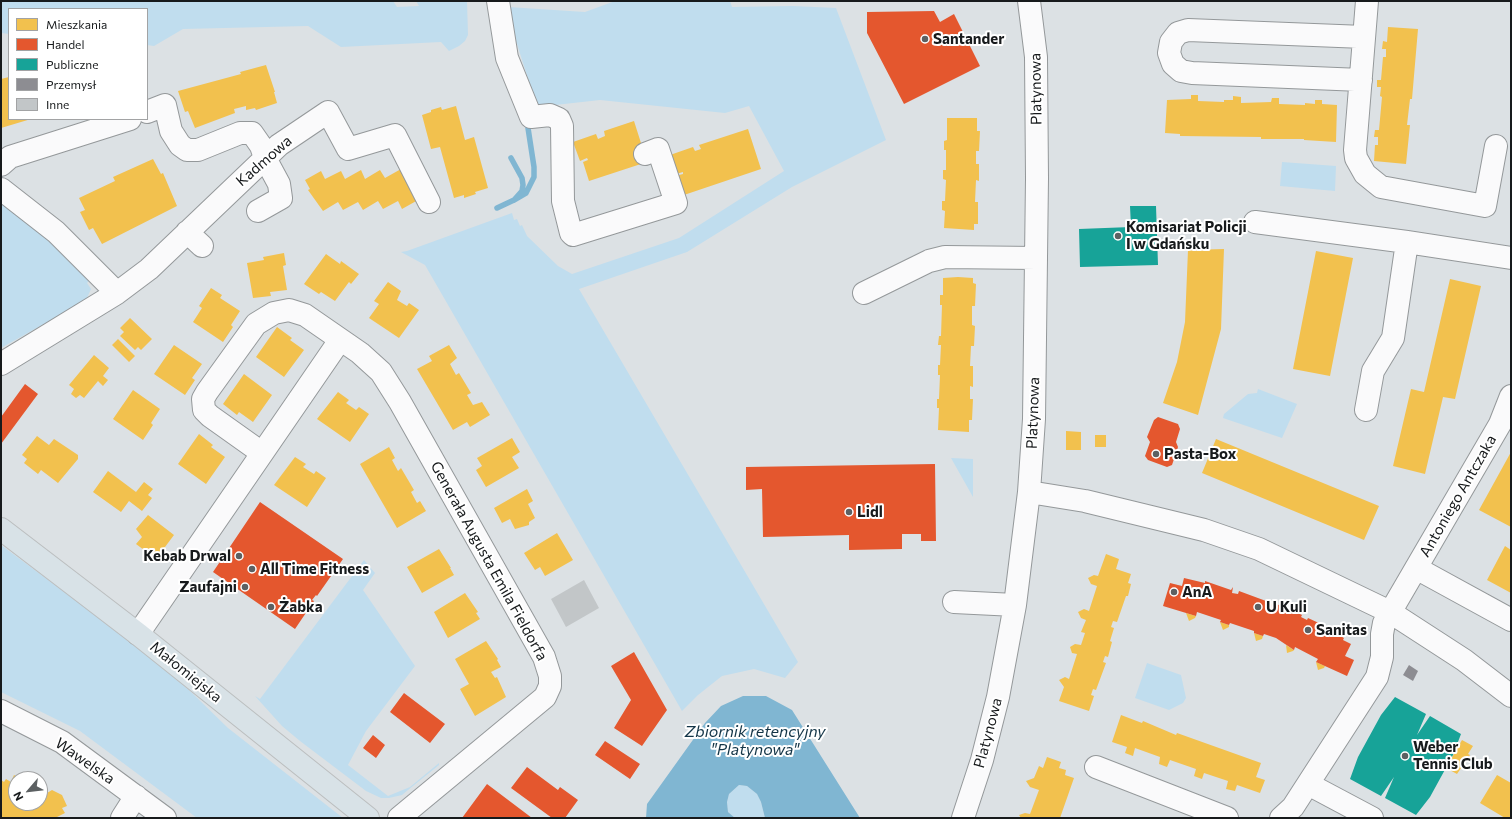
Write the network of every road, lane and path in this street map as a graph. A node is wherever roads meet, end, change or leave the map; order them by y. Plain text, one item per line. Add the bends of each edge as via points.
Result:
1 (498, 1) edge
2 (1029, 1) edge
3 (1367, 1) edge
4 (1364, 37) junction
5 (1361, 80) junction
6 (148, 112) edge
7 (127, 120) edge
8 (1496, 146) dead end
9 (645, 154) dead end
10 (265, 158) junction
11 (1, 165) edge
12 (1, 189) edge
13 (429, 202) dead end
14 (258, 211) dead end
15 (1255, 222) dead end
16 (1408, 242) junction
17 (1036, 258) junction
18 (1511, 258) edge
19 (117, 293) junction
20 (864, 293) dead end
21 (340, 340) junction
22 (1, 364) edge
23 (1511, 396) edge
24 (1366, 410) dead end
25 (262, 452) junction
26 (1029, 492) junction
27 (1, 529) edge
28 (1416, 568) junction
29 (954, 602) dead end
30 (1015, 605) junction
31 (1390, 612) junction
32 (1511, 620) edge
33 (138, 634) junction
34 (1511, 696) edge
35 (1, 711) edge
36 (1096, 767) dead end
37 (1308, 784) junction
38 (136, 796) junction
39 (122, 818) edge
40 (165, 818) edge
41 (368, 818) edge
42 (399, 818) edge
43 (963, 818) edge
44 (1227, 818) edge
45 (1281, 818) edge
46 (1372, 818) edge

1 - 9 street via 507,58 531,117 550,115 559,119 562,126 563,201 570,233 574,235 676,203 658,149
2 - 17 street, Platynowa via 1036,57
3 - 4 street
4 - 5 street
4 - 5 street via 1188,30 1178,34 1171,42 1169,53 1173,64 1181,71 1192,73
5 - 8 street via 1356,158 1365,174 1381,187 1485,206
6 - 10 street via 165,105 171,130 187,150 198,150 240,133 252,134 261,146
7 - 11 street via 10,158
10 - 13 street, Kadmowa via 279,145 328,112 348,149 395,136
10 - 14 street via 279,184 281,198
10 - 19 street, Kadmowa via 194,239
12 - 19 street via 56,232
15 - 16 street
16 - 18 street
16 - 24 street via 1393,338 1373,371
17 - 20 street via 945,257 930,261
17 - 26 street, Platynowa via 1034,419
19 - 22 street, Kadmowa
21 - 25 street
21 - 25 street, Generała Augusta Emila Fieldorfa via 305,315 289,310 274,313 256,324 207,392 203,399 204,410
21 - 42 street, Generała Augusta Emila Fieldorfa via 360,353 381,372 400,402 544,657 550,676 550,686 545,697
23 - 28 street, Antoniego Antczaka via 1500,424
25 - 33 street
26 - 30 street, Platynowa
26 - 31 street via 1085,501 1204,530 1258,549
27 - 33 main road, Małomiejska
28 - 31 street, Antoniego Antczaka
28 - 32 street
29 - 30 street
30 - 43 street, Platynowa via 998,697 982,760
31 - 34 street via 1464,660
31 - 37 street, Antoniego Antczaka via 1382,631 1382,657 1377,677
33 - 41 main road, Małomiejska
35 - 38 street, Wawelska via 62,742
36 - 44 street
37 - 45 street, Antoniego Antczaka via 1293,807
37 - 46 street
38 - 39 street
38 - 40 street, Wawelska

